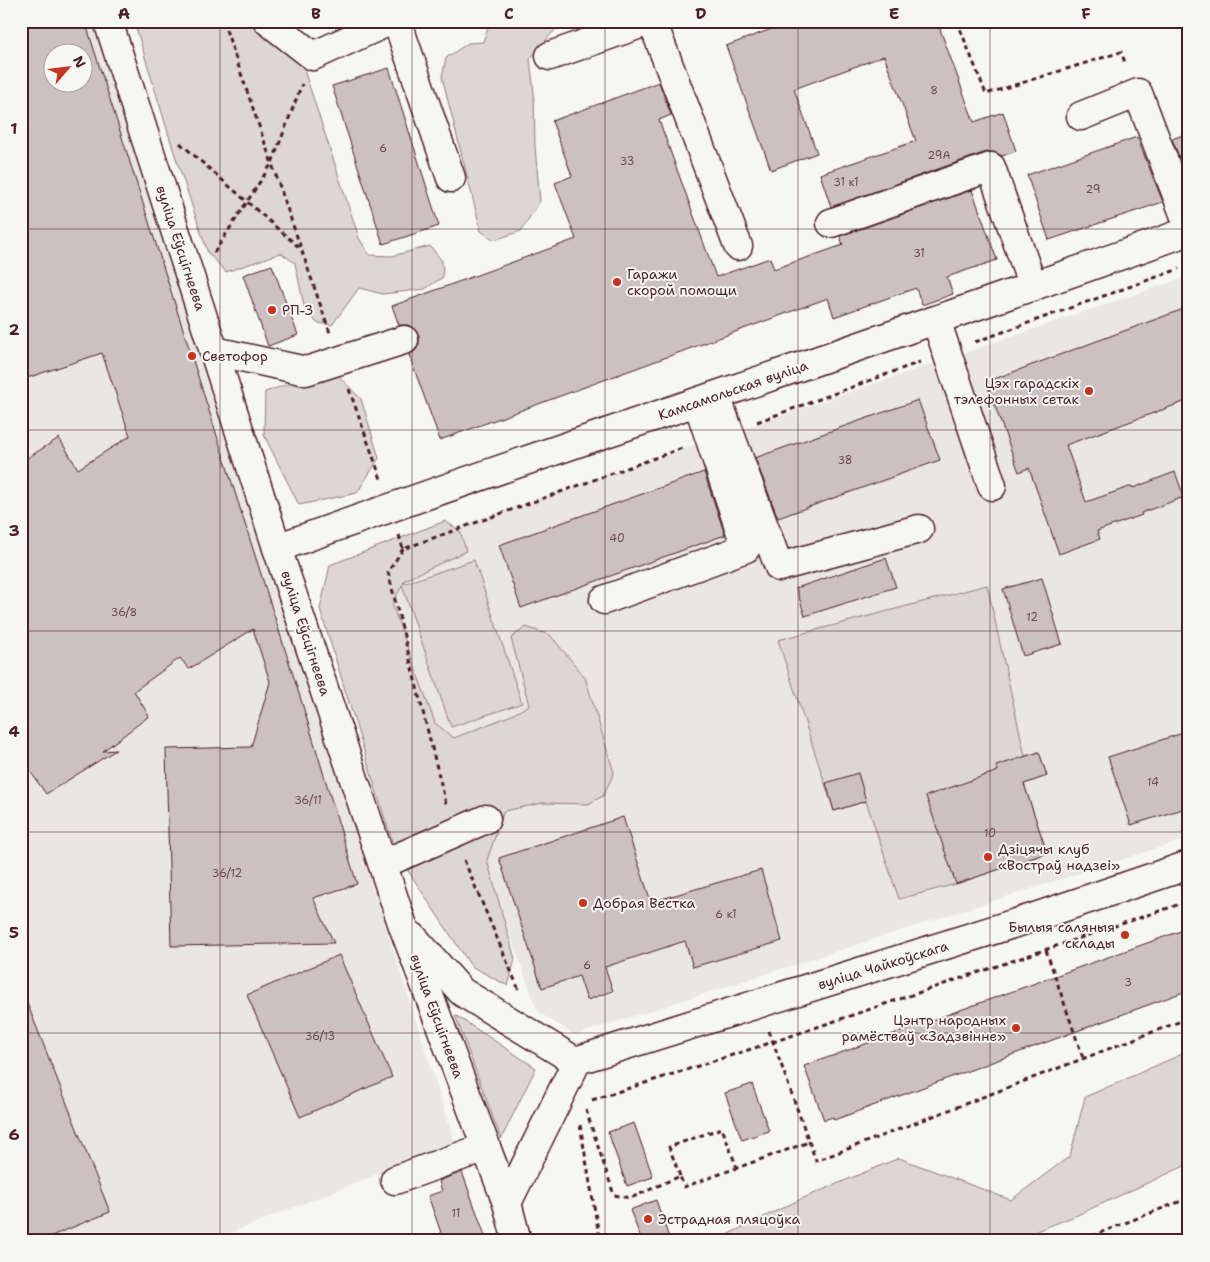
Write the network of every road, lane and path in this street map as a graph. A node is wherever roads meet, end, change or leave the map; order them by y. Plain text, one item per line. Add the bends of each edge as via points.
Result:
1 (108, 21) edge
2 (223, 21) edge
3 (268, 21) edge
4 (390, 21) edge
5 (397, 21) edge
6 (650, 21) edge
7 (957, 21) edge
8 (313, 56) junction
9 (550, 56) dead end
10 (1138, 93) junction
11 (1081, 116) dead end
12 (177, 140) dead end
13 (272, 164) junction
14 (452, 178) dead end
15 (247, 202) junction
16 (831, 223) dead end
17 (1189, 229) edge
18 (738, 246) dead end
19 (301, 250) junction
20 (1180, 269) dead end
21 (193, 285) junction
22 (1033, 287) junction
23 (936, 320) junction
24 (404, 340) dead end
25 (214, 351) junction
26 (947, 352) junction
27 (340, 361) junction
28 (707, 399) junction
29 (719, 435) junction
30 (992, 486) dead end
31 (390, 507) junction
32 (919, 529) dead end
33 (277, 548) junction
34 (403, 549) junction
35 (604, 600) dead end
36 (486, 819) dead end
37 (453, 833) junction
38 (383, 864) junction
39 (1189, 865) edge
40 (1189, 902) edge
41 (1035, 917) junction
42 (403, 926) junction
43 (1046, 950) junction
44 (521, 996) dead end
45 (759, 1004) junction
46 (1189, 1018) edge
47 (773, 1042) junction
48 (1083, 1058) junction
49 (575, 1061) junction
50 (584, 1103) junction
51 (583, 1111) dead end
52 (581, 1119) dead end
53 (809, 1142) junction
54 (486, 1148) junction
55 (737, 1168) junction
56 (680, 1176) junction
57 (395, 1180) dead end
58 (1189, 1198) edge
59 (507, 1203) junction
60 (517, 1241) edge
61 (598, 1241) edge
62 (1074, 1241) edge

1 - 21 street, вуліца Еўсцігнеева
2 - 13 path
3 - 8 street
4 - 8 street
5 - 14 street
6 - 9 street
6 - 18 street
7 - 10 path via 986,94 1121,52
8 - 13 path
10 - 11 street
10 - 17 street
12 - 15 path
13 - 15 path
13 - 19 path
15 - 19 path
15 - 21 path
16 - 22 street via 991,167
17 - 22 street, Камсамольская вуліца
19 - 27 path
20 - 26 path
21 - 25 street, вуліца Еўсцігнеева
22 - 23 street, Камсамольская вуліца
23 - 26 street
23 - 28 street, Камсамольская вуліца
24 - 27 street
25 - 27 street via 306,371
25 - 33 street, вуліца Еўсцігнеева
26 - 29 path
26 - 30 street
27 - 31 path
28 - 29 street
28 - 31 street, Камсамольская вуліца
29 - 32 street via 779,568
29 - 34 path
29 - 35 street via 746,548
31 - 33 street, Камсамольская вуліца
31 - 34 path
33 - 38 street, вуліца Еўсцігнеева
34 - 37 path via 388,572
36 - 37 street
37 - 38 street
37 - 44 path
38 - 42 street, вуліца Еўсцігнеева
39 - 41 street, вуліца Чайкоўскага
40 - 43 path
41 - 43 path
41 - 45 street, вуліца Чайкоўскага
42 - 49 street via 462,992
42 - 54 street, вуліца Еўсцігнеева
43 - 47 path
43 - 48 path
45 - 47 path
45 - 49 street, вуліца Чайкоўскага
46 - 48 path
47 - 50 path
47 - 53 path
48 - 53 path via 816,1161
49 - 59 street
50 - 51 path
50 - 56 path via 614,1195 631,1198
52 - 61 path
53 - 55 path
54 - 57 street
54 - 59 street, вуліца Еўсцігнеева
55 - 56 path via 684,1187
55 - 56 path via 722,1128 669,1147
58 - 62 path
59 - 60 street, вуліца Еўсцігнеева

